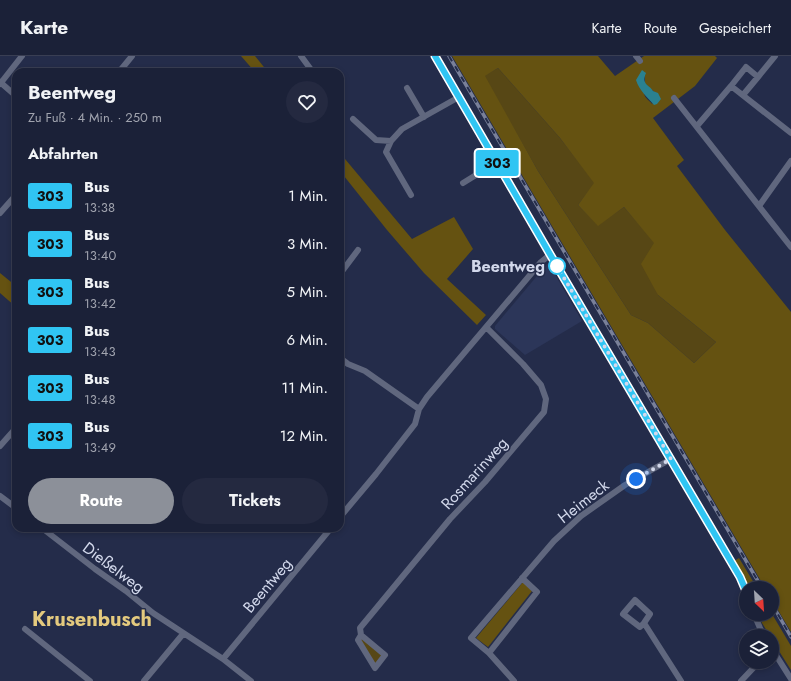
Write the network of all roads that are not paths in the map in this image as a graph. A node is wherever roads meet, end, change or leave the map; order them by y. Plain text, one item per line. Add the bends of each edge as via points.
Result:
1 (22, 56) edge
2 (132, 56) edge
3 (301, 56) edge
4 (435, 56) edge
5 (775, 56) edge
6 (12, 68) edge
7 (12, 68) edge
8 (122, 68) edge
9 (310, 68) edge
10 (758, 77) junction
11 (0, 83) edge
12 (731, 86) junction
13 (407, 88) dead end
14 (12, 93) edge
15 (743, 95) junction
16 (459, 97) junction
17 (674, 98) dead end
18 (424, 117) junction
19 (353, 119) dead end
20 (697, 126) junction
21 (791, 133) edge
22 (391, 142) junction
23 (791, 161) edge
24 (497, 162) junction
25 (463, 183) dead end
26 (411, 195) dead end
27 (12, 200) edge
28 (759, 206) junction
29 (0, 213) edge
30 (791, 247) edge
31 (358, 250) dead end
32 (551, 254) junction
33 (344, 269) edge
34 (486, 327) junction
35 (344, 361) edge
36 (419, 409) junction
37 (12, 432) edge
38 (0, 446) edge
39 (671, 459) junction
40 (0, 496) edge
41 (12, 505) edge
42 (344, 512) edge
43 (47, 532) edge
44 (328, 532) edge
45 (522, 578) junction
46 (742, 581) edge
47 (644, 623) junction
48 (25, 629) dead end
49 (183, 634) junction
50 (361, 635) junction
51 (489, 653) junction
52 (223, 659) junction
53 (779, 661) edge
54 (752, 669) edge
55 (791, 679) edge
56 (90, 681) edge
57 (144, 681) edge
58 (251, 681) edge
59 (514, 681) edge
60 (681, 681) edge
61 (741, 681) edge

1 - 7 street
2 - 8 street
3 - 9 street
4 - 16 street
5 - 10 street
6 - 11 street
10 - 12 street via 746,67
10 - 15 street
11 - 14 street
12 - 15 street
12 - 20 street
13 - 18 street
15 - 21 street
16 - 18 street
16 - 24 street
17 - 20 street
18 - 22 street via 402,129
19 - 22 street via 376,140
20 - 28 street
22 - 26 street via 386,152
23 - 28 street
24 - 25 street
24 - 32 street
27 - 29 street
28 - 30 street
31 - 33 street
32 - 34 street via 541,262
32 - 39 street
34 - 36 street
34 - 50 street, Rosmarinweg via 541,385 546,399 544,412 450,519 360,628
35 - 36 street via 365,371
36 - 42 street via 415,424
37 - 38 street
39 - 45 street, Heimeck via 625,485 581,516 554,541
39 - 46 street
40 - 41 street
43 - 49 street, Dießelweg
44 - 52 street, Beentweg
45 - 51 street via 537,592
45 - 51 street, Heimeck via 471,638
47 - 47 street via 650,614 635,600 624,614 640,627
47 - 60 street
48 - 56 street
49 - 52 street, Dießelweg
49 - 57 street
50 - 50 street via 358,640 375,668 385,655
51 - 59 street, Heimeck
52 - 58 street, Dießelweg
53 - 55 street
54 - 61 street

